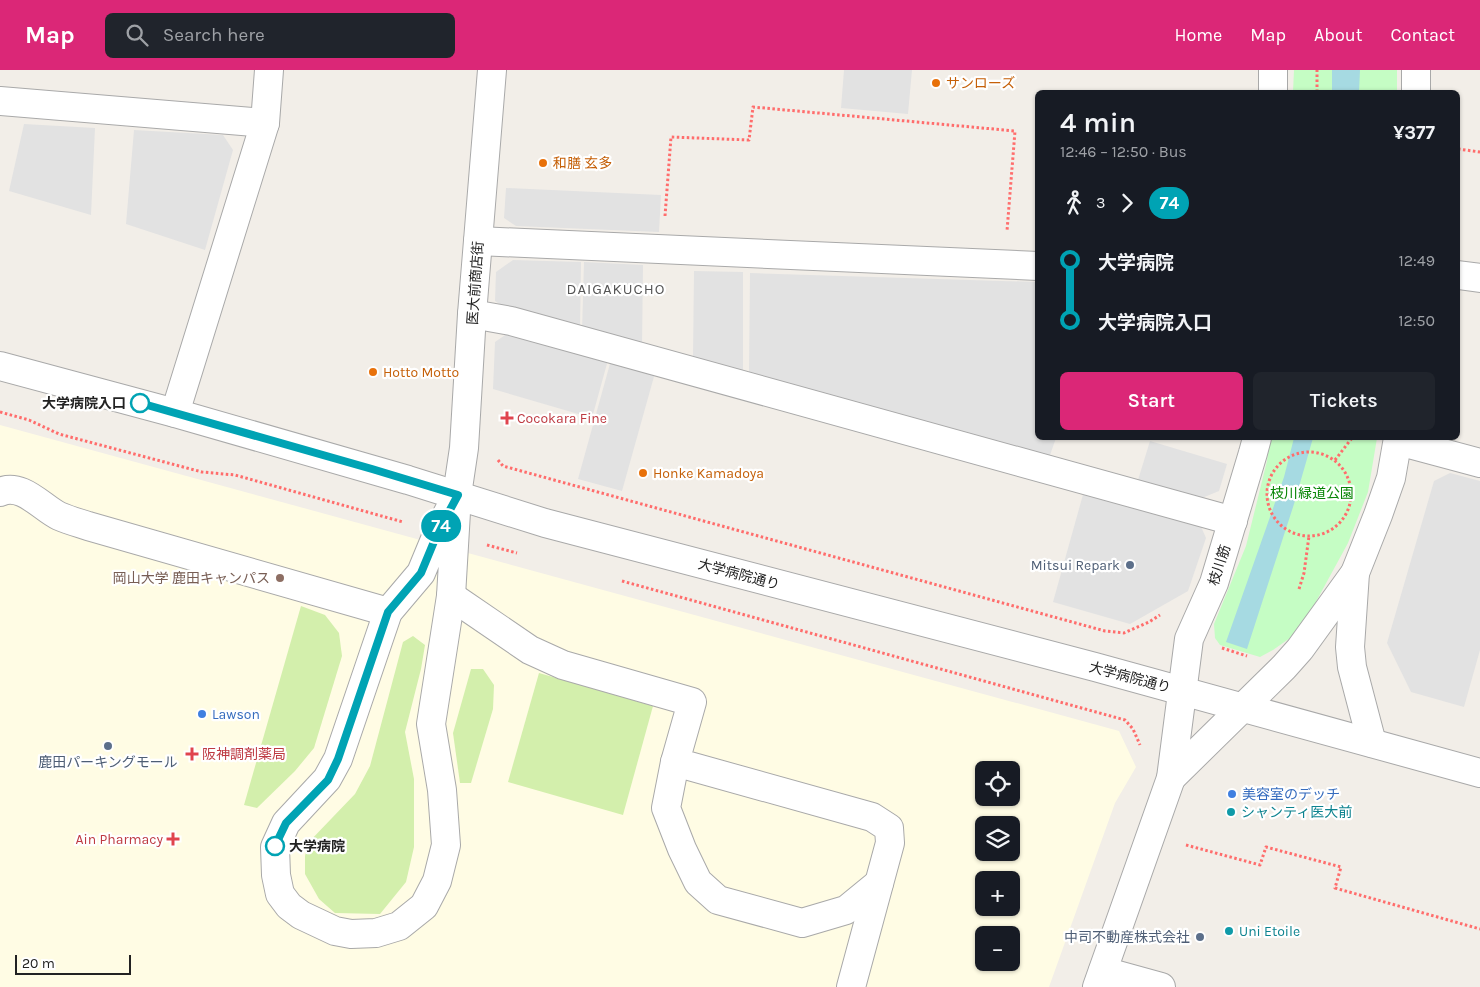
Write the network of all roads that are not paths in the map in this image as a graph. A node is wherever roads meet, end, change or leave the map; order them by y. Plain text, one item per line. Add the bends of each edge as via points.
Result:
1 (269, 70) edge
2 (492, 70) edge
3 (1273, 70) edge
4 (1416, 70) edge
5 (1273, 90) edge
6 (1416, 90) edge
7 (0, 101) edge
8 (265, 123) junction
9 (478, 241) junction
10 (1035, 266) edge
11 (1460, 275) edge
12 (1480, 278) edge
13 (472, 314) junction
14 (0, 366) edge
15 (175, 413) junction
16 (1256, 440) edge
17 (1398, 440) edge
18 (1401, 440) edge
19 (1480, 463) edge
20 (0, 492) edge
21 (458, 495) junction
22 (1233, 521) junction
23 (1354, 573) junction
24 (450, 596) junction
25 (388, 612) junction
26 (1182, 691) junction
27 (1242, 708) junction
28 (1372, 743) junction
29 (675, 762) junction
30 (1480, 773) edge
31 (1171, 778) junction
32 (879, 883) junction
33 (1100, 979) edge
34 (851, 987) edge
35 (1161, 987) edge

1 - 8 street
2 - 9 street, 医大前商店街
3 - 5 street
4 - 6 street
7 - 8 street
8 - 15 street
9 - 10 street
9 - 13 street, 医大前商店街
11 - 12 street
13 - 21 street, 医大前商店街
13 - 22 street via 511,321
14 - 15 street, 大学病院通り
15 - 21 street, 大学病院通り
16 - 22 street, 枝川筋
17 - 23 street via 1391,478
18 - 19 street
20 - 25 street via 22,492 57,515 88,526
21 - 24 street, 医大前商店街
21 - 25 street via 421,573
21 - 26 street, 大学病院通り via 555,526
22 - 26 street, 枝川筋 via 1214,583 1189,639
23 - 27 street via 1300,649
23 - 28 street via 1352,667
24 - 25 street, 医大前商店街 via 431,724 442,790 446,845 437,881 424,906 399,926 376,933 351,934 335,931 289,906 280,894 275,846 286,823 328,780
24 - 29 street via 530,650 564,665 692,702
26 - 27 street, 大学病院通り
26 - 31 street, 枝川筋
27 - 28 street, 大学病院通り
27 - 31 street
28 - 30 street, 大学病院通り
29 - 32 street via 872,817 890,828 890,843
29 - 32 street via 666,808 698,882 718,900 802,923 846,910
31 - 33 street
32 - 34 street
33 - 35 street

